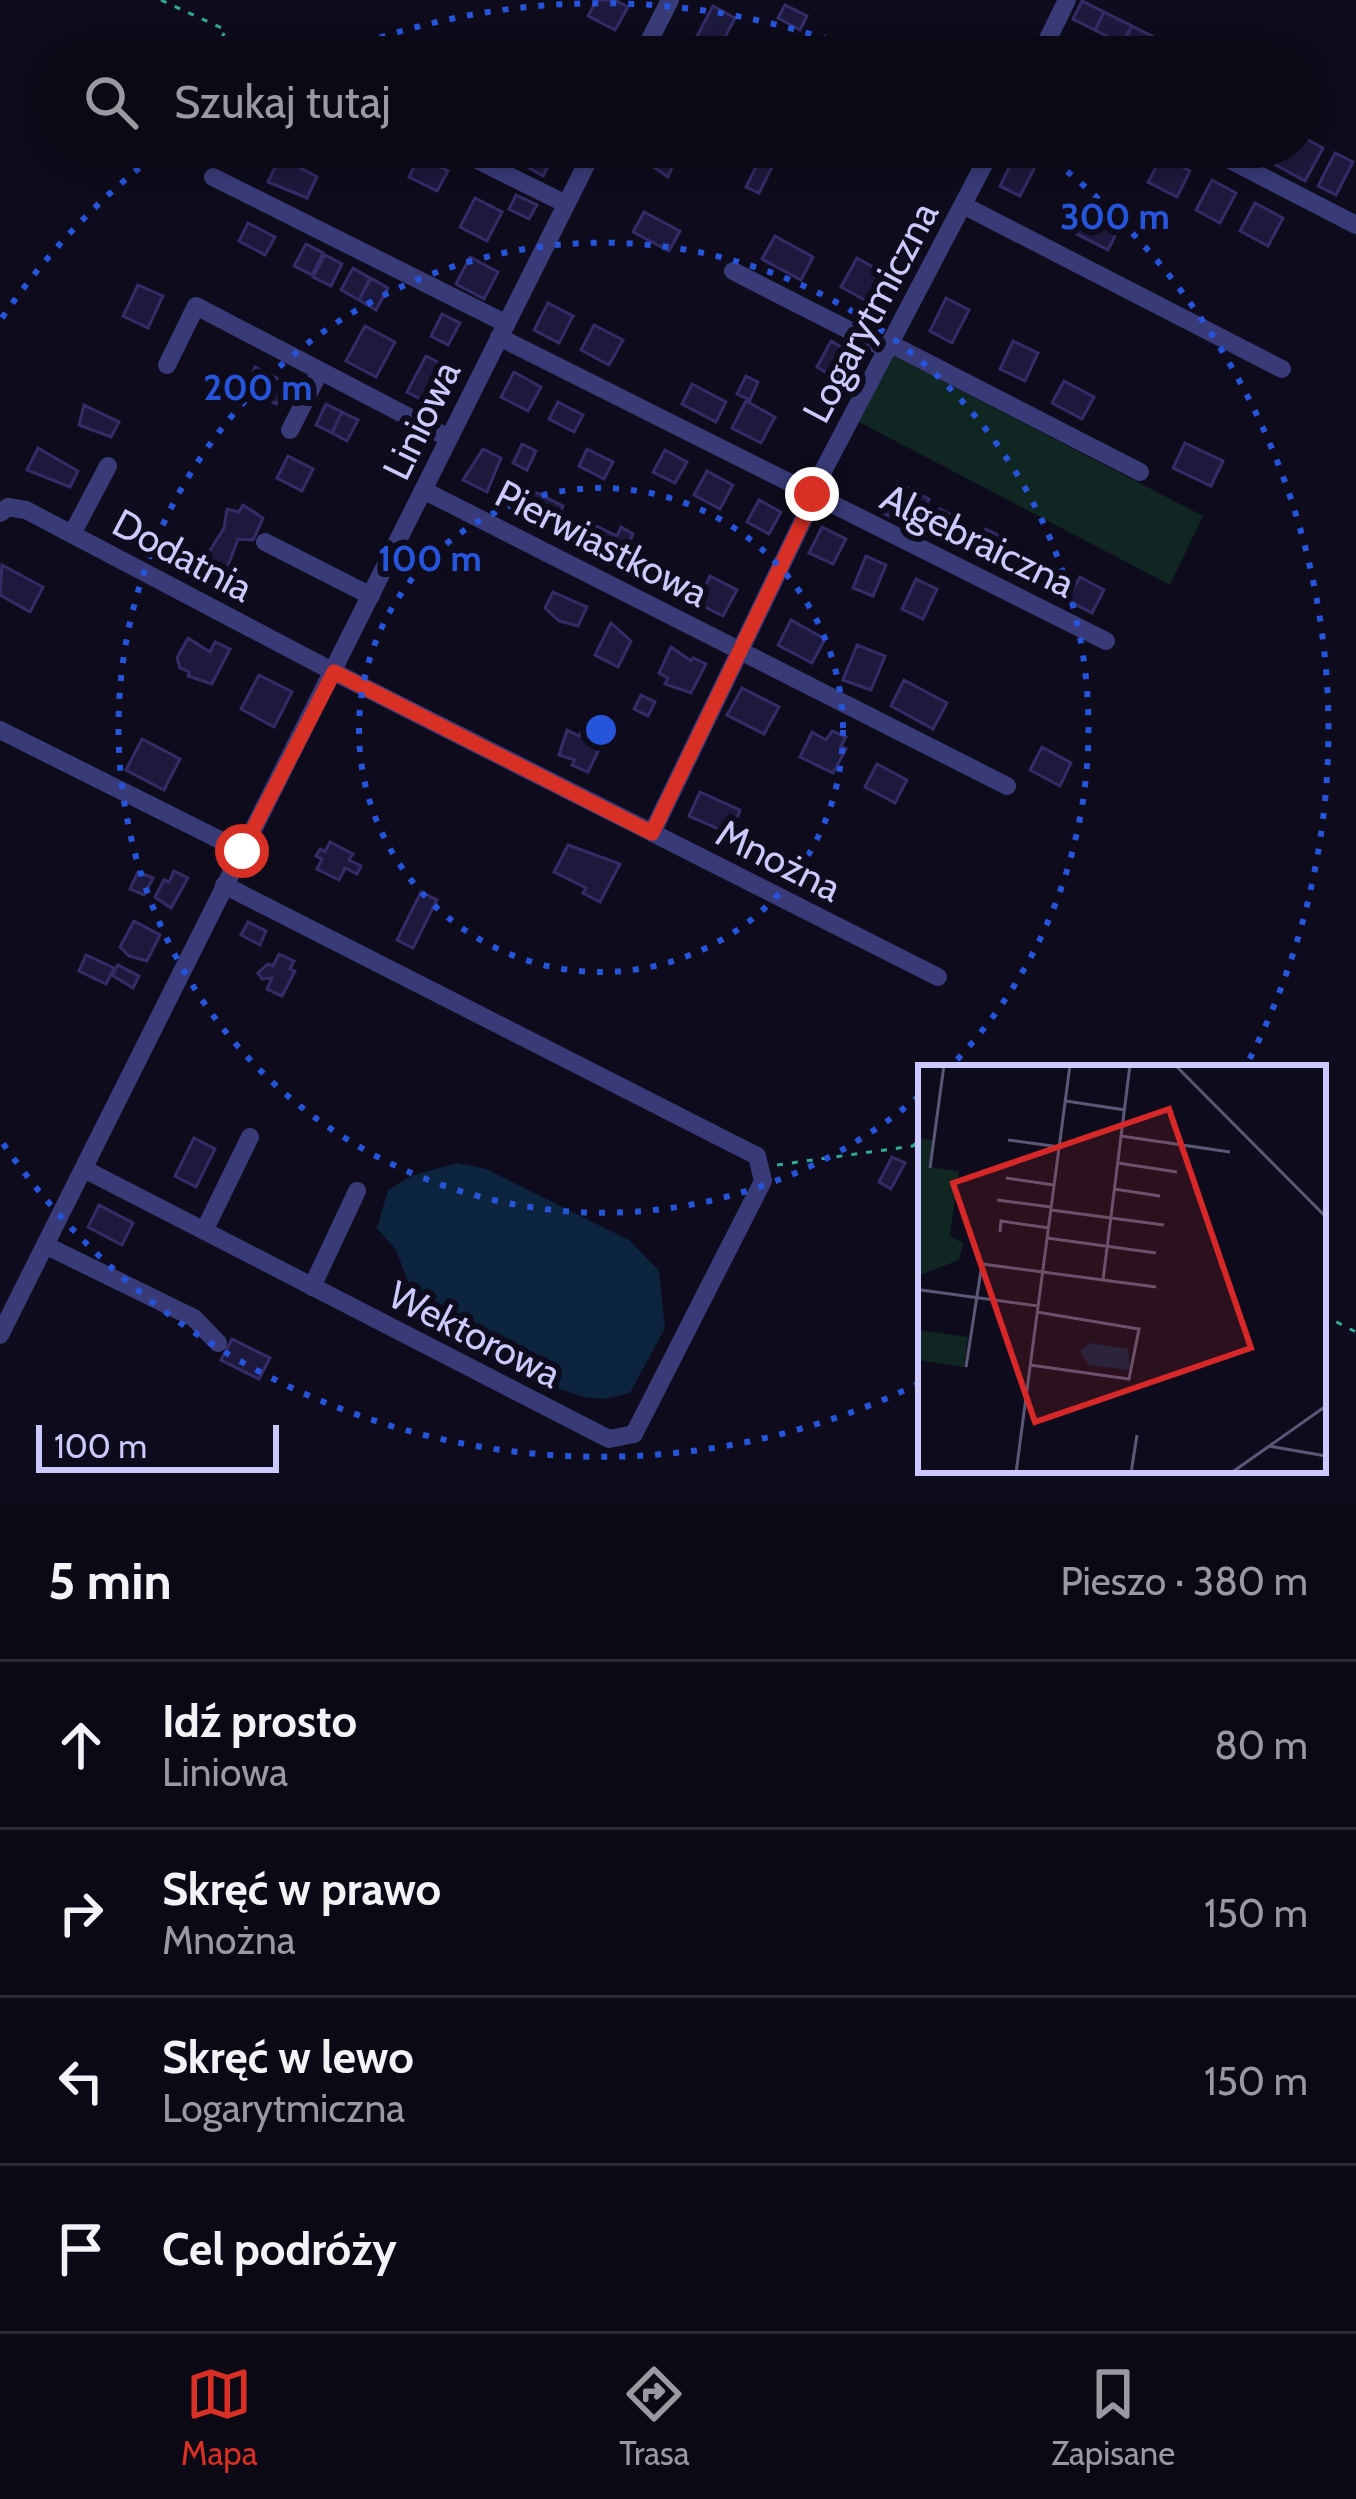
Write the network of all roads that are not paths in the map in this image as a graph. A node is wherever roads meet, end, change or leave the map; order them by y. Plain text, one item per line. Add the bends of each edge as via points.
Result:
1 (1066, 0) edge
2 (665, 2) edge
3 (650, 36) edge
4 (1049, 36) edge
5 (494, 168) edge
6 (584, 168) edge
7 (982, 168) edge
8 (1245, 168) edge
9 (213, 177) road end
10 (566, 204) junction
11 (963, 205) junction
12 (1356, 226) edge
13 (733, 271) dead end
14 (502, 330) junction
15 (889, 347) junction
16 (167, 365) dead end
17 (1282, 369) dead end
18 (320, 371) junction
19 (290, 430) dead end
20 (449, 438) junction
21 (109, 466) dead end
22 (1140, 472) dead end
23 (423, 490) junction
24 (812, 494) junction
25 (0, 514) edge
26 (72, 534) junction
27 (266, 542) dead end
28 (371, 596) junction
29 (1106, 641) dead end
30 (741, 651) junction
31 (334, 672) junction
32 (0, 730) edge
33 (1006, 786) dead end
34 (652, 833) junction
35 (242, 851) junction
36 (224, 885) junction
37 (938, 977) dead end
38 (250, 1137) dead end
39 (84, 1169) junction
40 (357, 1191) dead end
41 (204, 1231) junction
42 (47, 1241) junction
43 (311, 1287) junction
44 (0, 1335) edge
45 (218, 1343) dead end

1 - 4 street
2 - 3 street
5 - 10 street
6 - 10 street, Liniowa
7 - 11 street, Logarytmiczna
8 - 12 street
9 - 14 street, Algebraiczna
10 - 14 street, Liniowa
11 - 15 street, Logarytmiczna
11 - 17 street
13 - 15 street
14 - 20 street, Liniowa
14 - 24 street, Algebraiczna
15 - 22 street
15 - 24 street, Logarytmiczna
16 - 18 street via 196,306
18 - 19 street
18 - 20 street
20 - 23 street, Liniowa
21 - 26 street
23 - 28 street, Liniowa
23 - 30 street, Pierwiastkowa
24 - 29 street, Algebraiczna
24 - 30 street, Logarytmiczna
25 - 26 street, Dodatnia via 26,510
26 - 31 street, Dodatnia
27 - 28 street
28 - 31 street, Liniowa
30 - 33 street, Pierwiastkowa
30 - 34 street, Logarytmiczna
31 - 34 street, Mnożna
31 - 35 street, Liniowa
32 - 35 street
34 - 37 street, Mnożna
35 - 36 street, Liniowa
36 - 39 street, Liniowa
36 - 43 street, Wektorowa via 757,1156 763,1180 634,1434 609,1439
38 - 41 street
39 - 41 street, Wektorowa
39 - 42 street, Liniowa
40 - 43 street
41 - 43 street, Wektorowa
42 - 44 street, Liniowa
42 - 45 street via 194,1318

